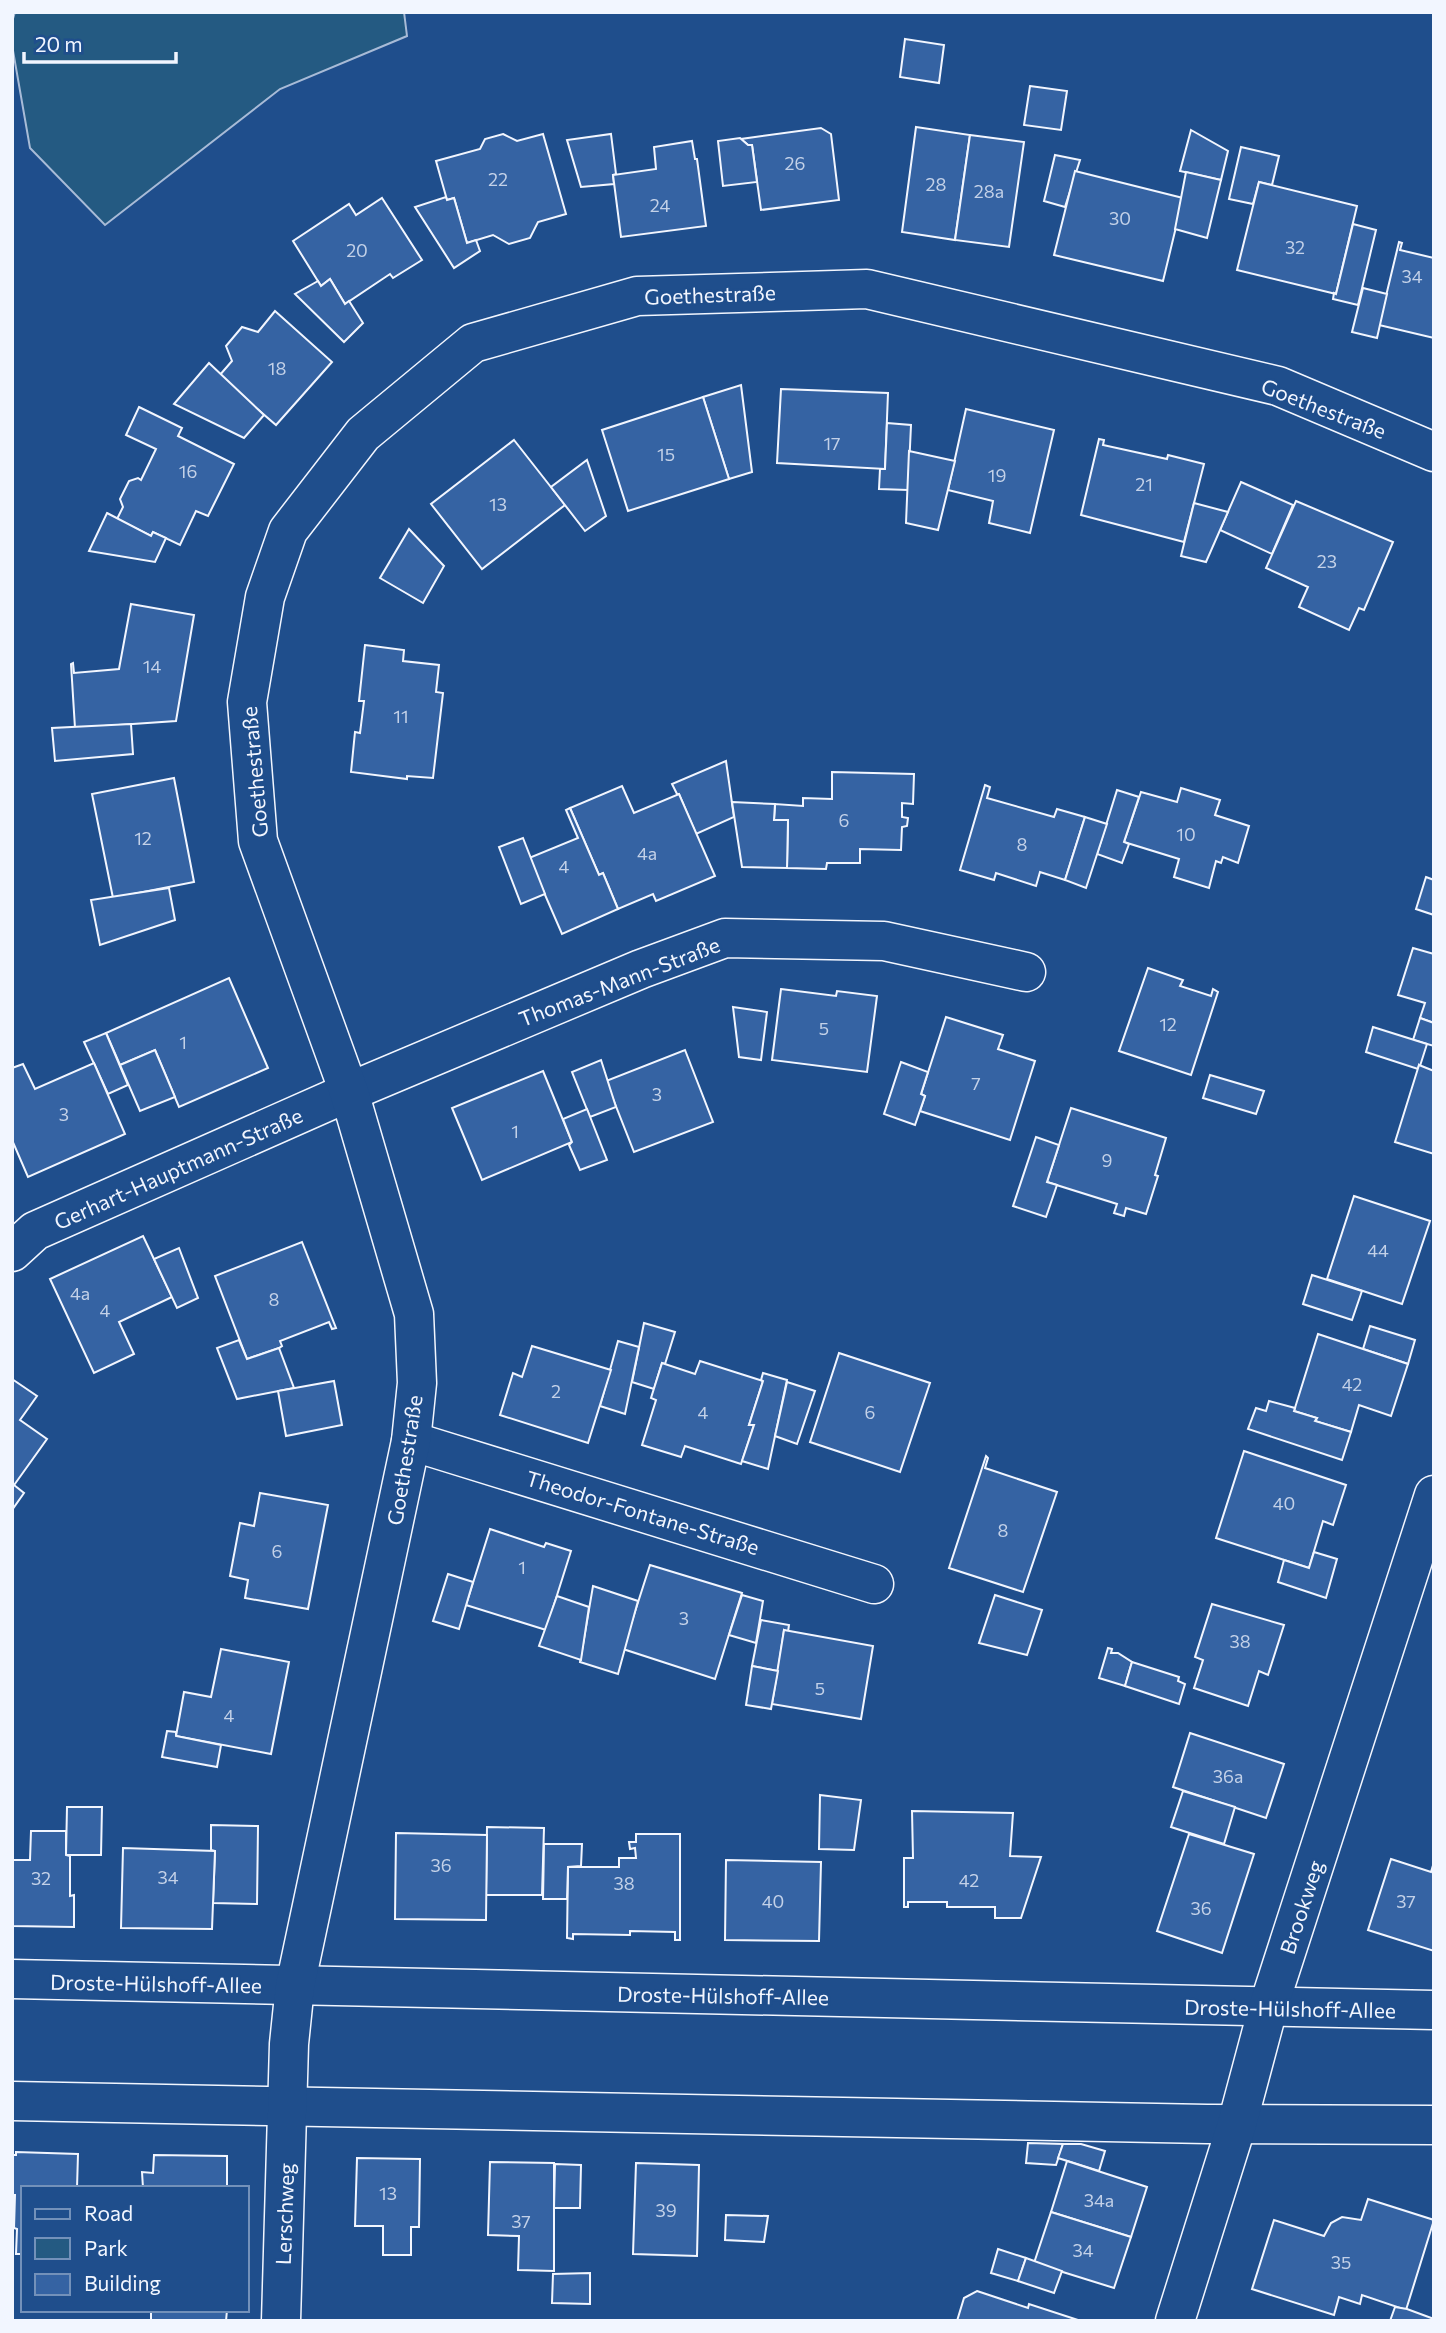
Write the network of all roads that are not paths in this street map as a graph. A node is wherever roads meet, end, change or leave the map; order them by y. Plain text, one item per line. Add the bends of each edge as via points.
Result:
1 (1434, 452) edge
2 (1026, 972) dead end
3 (349, 1092) junction
4 (12, 1252) edge
5 (411, 1441) junction
6 (1434, 1495) edge
7 (874, 1584) dead end
8 (12, 1979) edge
9 (295, 1986) junction
10 (1268, 2008) junction
11 (1434, 2010) edge
12 (12, 2101) edge
13 (288, 2108) junction
14 (1237, 2124) junction
15 (1434, 2125) edge
16 (281, 2321) edge
17 (1175, 2321) edge

1 - 3 street, Goethestraße via 1278,386 867,289 637,296 473,343 363,434 288,531 265,597 247,702 258,841
2 - 3 street, Thomas-Mann-Straße via 884,942 725,938
3 - 4 street, Gerhart-Hauptmann-Straße via 35,1231
3 - 5 street, Goethestraße via 414,1314 417,1383
5 - 7 street, Theodor-Fontane-Straße
5 - 9 street, Goethestraße
6 - 10 street, Brookweg
8 - 9 street, Droste-Hülshoff-Allee
9 - 10 street, Droste-Hülshoff-Allee
9 - 13 street, Goethestraße
10 - 11 street, Droste-Hülshoff-Allee
10 - 14 street, Brookweg
12 - 13 street
13 - 14 street
13 - 16 street, Lerschweg
14 - 15 street
14 - 17 street, Brookweg

